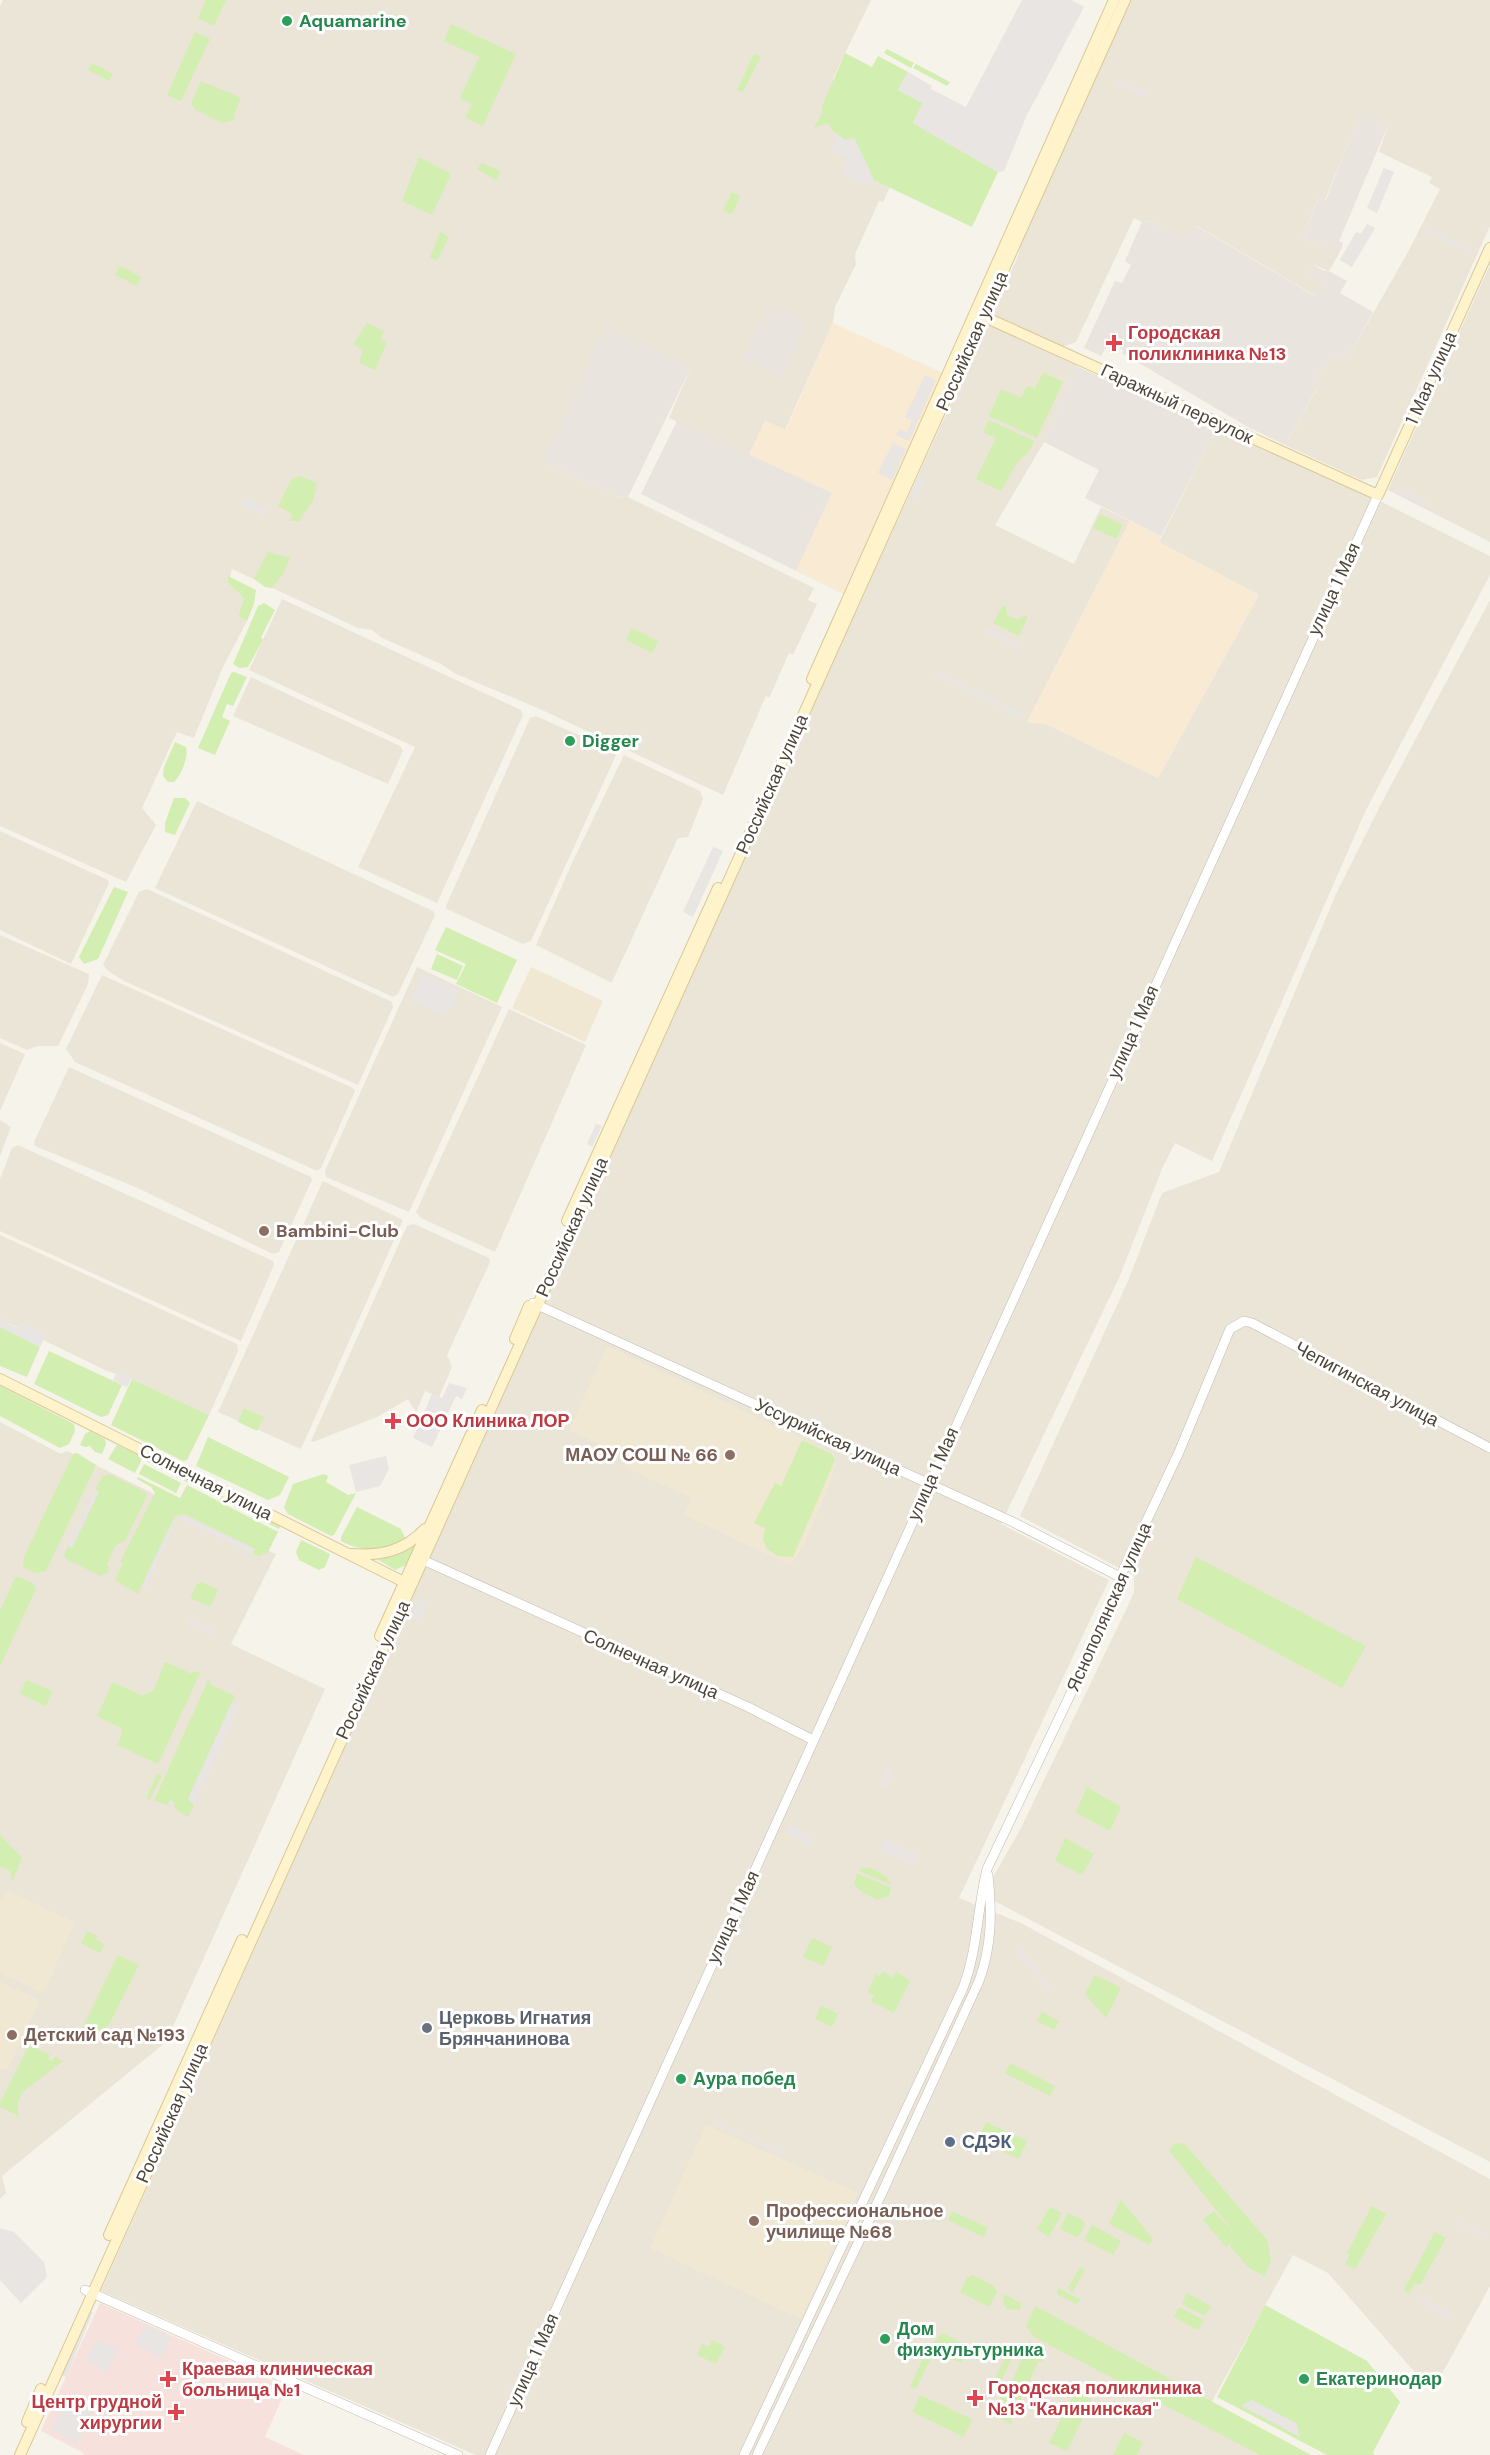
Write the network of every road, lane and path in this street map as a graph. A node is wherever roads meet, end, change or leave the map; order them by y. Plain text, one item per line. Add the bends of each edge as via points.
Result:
1 (1114, 0) edge
2 (1125, 0) edge
3 (1490, 248) edge
4 (979, 314) junction
5 (1379, 493) junction
6 (534, 1303) junction
7 (1244, 1320) joint
8 (0, 1379) edge
9 (1490, 1448) edge
10 (928, 1484) junction
11 (430, 1523) junction
12 (346, 1553) junction
13 (423, 1560) junction
14 (1122, 1578) junction
15 (408, 1584) junction
16 (813, 1740) junction
17 (987, 1869) junction
18 (963, 1988) junction
19 (974, 1993) junction
20 (88, 2291) junction
21 (12, 2455) edge
22 (20, 2455) edge
23 (458, 2455) edge
24 (490, 2455) edge
25 (744, 2455) edge
26 (757, 2455) edge

1 - 4 main road, Российская улица
2 - 4 main road, Российская улица
3 - 5 main road, 1 Мая улица
4 - 5 main road, Гаражный переулок
4 - 6 main road, Российская улица
5 - 10 street, улица 1 Мая
6 - 10 street, Уссурийская улица
6 - 11 main road, Российская улица
6 - 13 main road, Российская улица
7 - 9 street, Чепигинская улица
7 - 14 street, Яснополянская улица via 1230,1329 1223,1342
8 - 12 main road, Солнечная улица
10 - 14 street, Уссурийская улица
10 - 16 street, улица 1 Мая
11 - 12 main road via 397,1550 365,1555
11 - 15 main road, Российская улица
12 - 15 main road, Солнечная улица
13 - 15 main road, Российская улица
13 - 16 street, Солнечная улица
14 - 17 street, Яснополянская улица via 1115,1602
15 - 20 main road, Российская улица
16 - 24 street, улица 1 Мая
17 - 18 street, Яснополянская улица via 978,1904 973,1958
17 - 19 street via 991,1901 989,1948
18 - 19 street
18 - 25 street, Яснополянская улица
19 - 26 street
20 - 21 main road, Российская улица
20 - 22 main road, Российская улица
20 - 23 street

